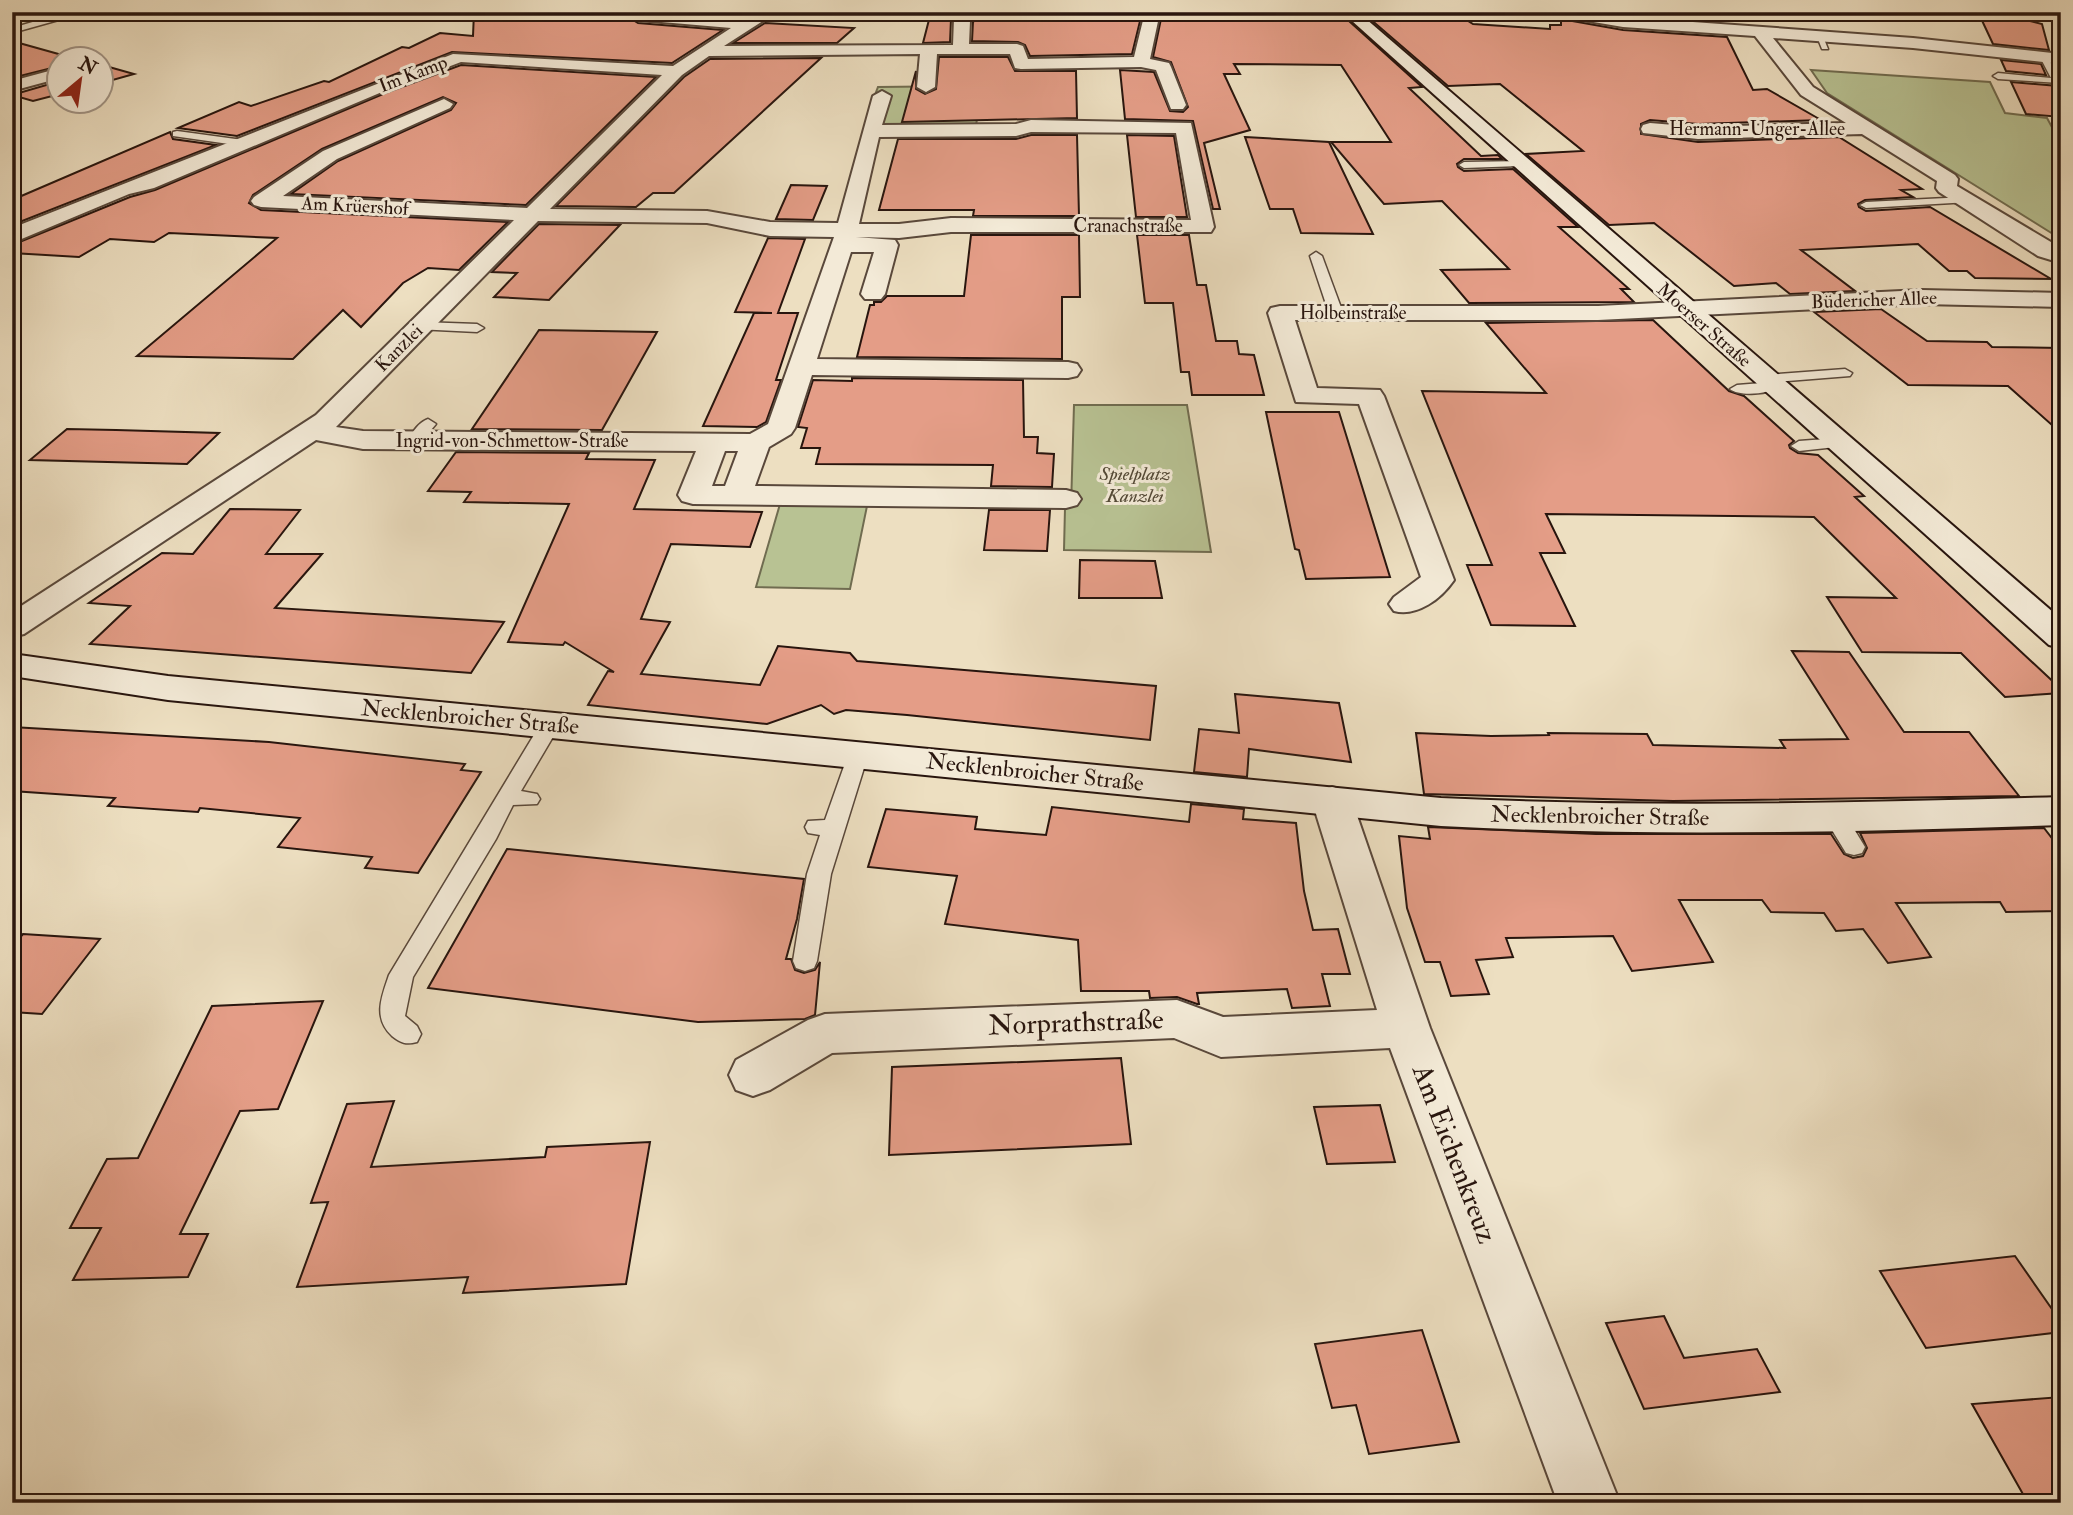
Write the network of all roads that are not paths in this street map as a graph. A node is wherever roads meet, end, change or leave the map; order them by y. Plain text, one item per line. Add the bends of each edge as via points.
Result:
1 (71, 12) edge
2 (644, 12) edge
3 (1153, 12) edge
4 (1349, 12) edge
5 (1558, 12) edge
6 (969, 15) dead end
7 (1621, 17) edge
8 (759, 18) edge
9 (12, 31) edge
10 (1761, 33) junction
11 (929, 49) junction
12 (961, 49) junction
13 (706, 51) junction
14 (2044, 57) junction
15 (2061, 59) edge
16 (1141, 62) junction
17 (676, 71) junction
18 (1998, 76) dead end
19 (46, 77) edge
20 (12, 86) edge
21 (926, 87) dead end
22 (882, 96) dead end
23 (444, 104) dead end
24 (1177, 105) dead end
25 (1865, 128) junction
26 (1650, 130) dead end
27 (871, 131) junction
28 (177, 134) dead end
29 (243, 143) junction
30 (281, 148) dead end
31 (305, 152) dead end
32 (330, 155) junction
33 (1520, 163) junction
34 (1464, 165) dead end
35 (1966, 200) junction
36 (1866, 205) dead end
37 (532, 215) junction
38 (12, 236) edge
39 (845, 237) junction
40 (1316, 256) dead end
41 (2061, 256) edge
42 (873, 294) dead end
43 (2061, 300) edge
44 (1687, 310) junction
45 (1336, 313) junction
46 (421, 326) junction
47 (477, 328) dead end
48 (801, 367) junction
49 (1068, 370) dead end
50 (1845, 373) dead end
51 (1769, 382) junction
52 (1737, 389) dead end
53 (311, 431) junction
54 (714, 443) junction
55 (756, 443) junction
56 (1839, 443) junction
57 (1799, 446) dead end
58 (737, 495) junction
59 (1066, 499) dead end
60 (1406, 604) dead end
61 (12, 627) edge
62 (2061, 637) edge
63 (12, 665) edge
64 (550, 725) junction
65 (858, 755) junction
66 (1332, 801) junction
67 (2061, 811) edge
68 (805, 961) dead end
69 (1406, 1028) junction
70 (408, 1034) dead end
71 (753, 1075) dead end
72 (1589, 1503) edge

1 - 9 lane via 76,15
2 - 8 street, Kanzlei via 638,15
3 - 16 street
4 - 33 street, Moerser Straße
5 - 7 street
6 - 12 street via 962,19
7 - 10 street
8 - 13 street, Kanzlei
10 - 14 street
10 - 25 street, Hermann-Unger-Allee via 1807,90
11 - 12 street
11 - 13 street
11 - 21 street
12 - 16 street via 1017,49 1021,64
13 - 17 street, Kanzlei
14 - 15 street
14 - 18 lane via 2057,81
16 - 24 street via 1163,67
17 - 29 street, Im Kamp via 459,57
17 - 37 street, Kanzlei
19 - 20 street
22 - 27 street
23 - 32 street, Im Kamp
25 - 26 street, Hermann-Unger-Allee via 1718,136
25 - 35 street, Hermann-Unger-Allee via 1948,179 1947,188
27 - 39 street
27 - 39 street, Cranachstraße via 1184,127 1203,227 1098,233 951,225
28 - 29 lane
29 - 30 street
29 - 38 street, Im Kamp
31 - 32 street
32 - 37 street, Am Krüershof via 261,201
33 - 34 lane
33 - 44 street, Moerser Straße
35 - 36 lane
35 - 41 street, Hermann-Unger-Allee
37 - 39 street, Cranachstraße via 707,217
37 - 46 street, Kanzlei
39 - 42 street via 887,245
39 - 48 street
40 - 45 lane
43 - 44 street, Büdericher Allee via 1922,297 1766,311
44 - 45 street, Holbeinstraße
44 - 51 street, Moerser Straße
45 - 60 street, Holbeinstraße via 1280,313 1307,396 1370,396 1438,580
46 - 47 lane
46 - 53 street, Kanzlei
48 - 49 street
48 - 55 street via 781,428
50 - 51 lane
51 - 52 lane
51 - 56 street, Moerser Straße
53 - 54 street, Ingrid-von-Schmettow-Straße via 363,440 421,432
53 - 61 street, Kanzlei
54 - 55 street, Ingrid-von-Schmettow-Straße
54 - 58 street via 693,495
55 - 58 street
56 - 57 lane
56 - 62 street, Moerser Straße
58 - 59 street
63 - 64 street, Necklenbroicher Straße via 168,688
64 - 65 street, Necklenbroicher Straße
64 - 70 lane via 518,798 488,833 401,975 392,1020
65 - 66 street, Necklenbroicher Straße
65 - 68 lane via 825,828
66 - 67 street, Necklenbroicher Straße via 1441,812 1844,832
66 - 69 street, Am Eichenkreuz
69 - 71 street, Norprathstraße via 1221,1037 1177,1019 825,1034
69 - 72 street, Am Eichenkreuz

